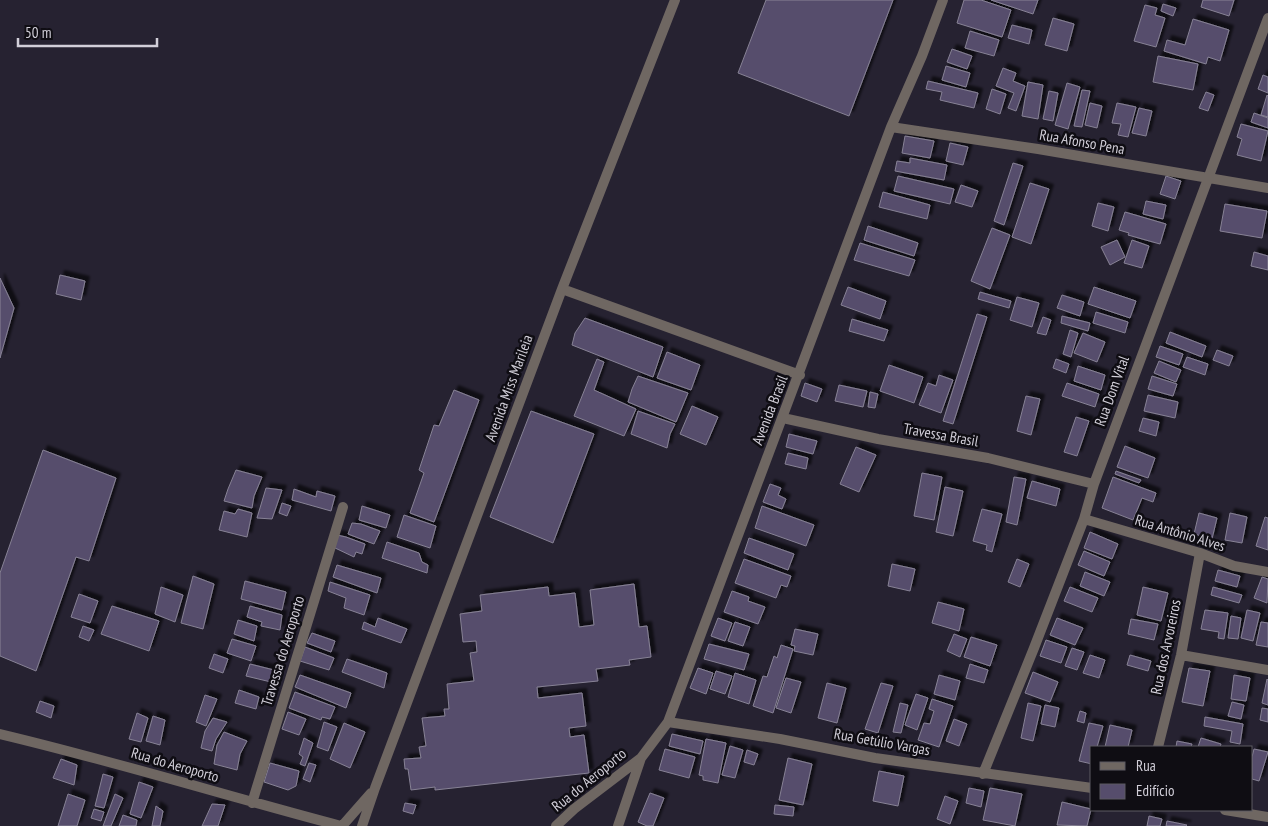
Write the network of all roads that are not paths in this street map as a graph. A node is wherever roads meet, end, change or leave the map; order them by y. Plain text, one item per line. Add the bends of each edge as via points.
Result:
1 (675, 0) edge
2 (942, 0) edge
3 (1268, 18) edge
4 (891, 127) junction
5 (1207, 178) junction
6 (1268, 188) edge
7 (562, 289) junction
8 (800, 375) junction
9 (783, 418) junction
10 (1094, 484) junction
11 (343, 507) dead end
12 (1084, 519) junction
13 (1200, 553) junction
14 (1268, 572) edge
15 (1181, 655) junction
16 (1268, 670) edge
17 (668, 722) junction
18 (0, 734) edge
19 (1158, 746) edge
20 (641, 758) junction
21 (983, 774) junction
22 (374, 788) junction
23 (1090, 788) edge
24 (252, 803) junction
25 (1231, 811) edge
26 (1268, 817) edge
27 (341, 826) edge
28 (362, 826) edge
29 (556, 826) edge
30 (618, 826) edge

1 - 7 street, Avenida Miss Marileia
2 - 4 street, Avenida Brasil
3 - 5 street, Rua Dom Vital
4 - 5 street, Rua Afonso Pena
4 - 8 street, Avenida Brasil
5 - 6 street, Rua Afonso Pena
5 - 10 street, Rua Dom Vital
7 - 8 street
7 - 22 street, Avenida Miss Marileia
8 - 9 street, Avenida Brasil
9 - 10 street, Travessa Brasil via 988,458
9 - 17 street, Avenida Brasil
10 - 12 street, Rua Dom Vital
11 - 24 street, Travessa do Aeroporto
12 - 13 street, Rua Antônio Alves
12 - 21 street, Rua Dom Vital
13 - 14 street, Rua Antônio Alves via 1234,566
13 - 15 street, Rua dos Arvoreiros
15 - 16 street
15 - 19 street, Rua dos Arvoreiros
17 - 20 street, Avenida Brasil
17 - 21 street, Rua Getúlio Vargas
18 - 24 street, Rua do Aeroporto via 62,748
20 - 29 street, Rua do Aeroporto
20 - 30 street, Avenida Brasil
21 - 23 street, Rua Getúlio Vargas
22 - 27 street, Avenida Miss Marileia
22 - 28 street, Avenida Miss Marileia
24 - 27 street, Rua do Aeroporto
25 - 26 street

